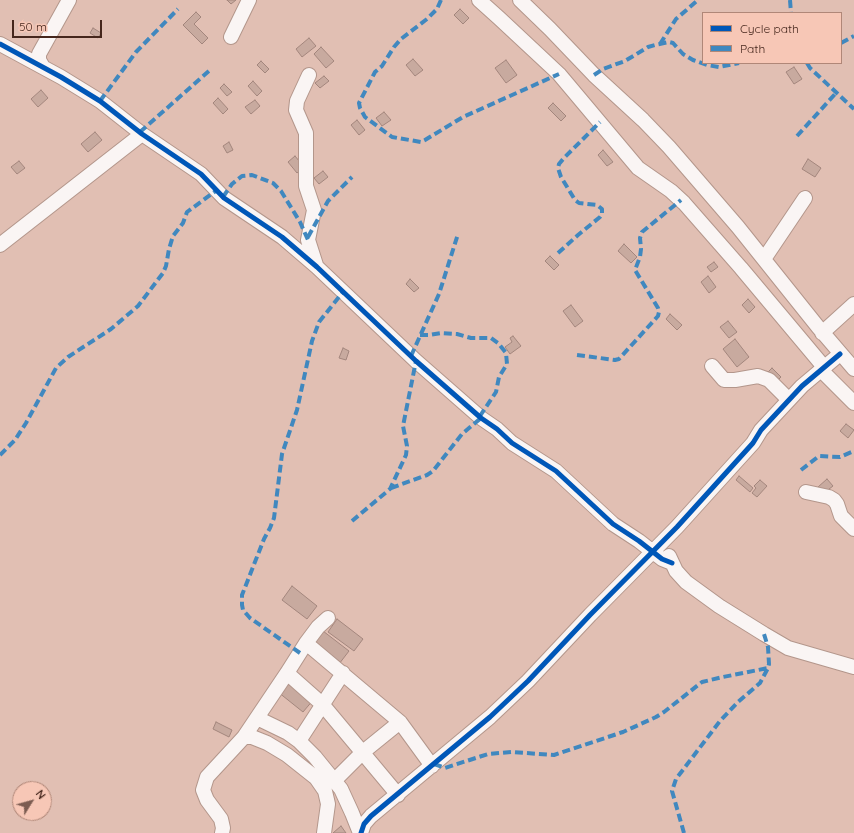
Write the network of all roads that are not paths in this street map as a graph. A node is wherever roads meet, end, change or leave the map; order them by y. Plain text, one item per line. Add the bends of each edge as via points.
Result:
1 (69, 0) edge
2 (249, 0) edge
3 (479, 0) edge
4 (527, 3) edge
5 (231, 37) dead end
6 (0, 44) edge
7 (43, 67) junction
8 (309, 75) dead end
9 (142, 134) junction
10 (805, 198) dead end
11 (0, 245) edge
12 (764, 259) junction
13 (317, 267) junction
14 (854, 304) edge
15 (822, 333) junction
16 (840, 354) junction
17 (712, 366) dead end
18 (823, 369) junction
19 (854, 369) edge
20 (789, 400) junction
21 (854, 403) edge
22 (806, 492) dead end
23 (854, 530) edge
24 (671, 534) junction
25 (652, 552) junction
26 (672, 563) junction
27 (328, 618) dead end
28 (306, 643) junction
29 (854, 667) edge
30 (287, 673) junction
31 (343, 673) junction
32 (322, 704) junction
33 (257, 718) junction
34 (400, 722) junction
35 (244, 737) junction
36 (299, 741) junction
37 (363, 752) junction
38 (432, 766) junction
39 (335, 780) junction
40 (398, 795) junction
41 (222, 833) edge
42 (324, 833) edge
43 (360, 833) edge

1 - 7 street via 39,54
2 - 5 street
3 - 18 street via 559,74 638,168 684,203
4 - 12 street via 589,69 669,147
6 - 7 street
7 - 9 street via 100,101
8 - 13 street via 297,101 296,110 306,133 306,186 314,210 308,240
9 - 11 street
9 - 13 street via 201,174 224,198 278,234
10 - 12 street
12 - 15 street
13 - 25 street via 481,418 498,429 512,443 556,471 613,524
14 - 15 street
15 - 16 street
16 - 18 street
16 - 19 street
17 - 20 street via 724,380 758,376 769,380
18 - 20 street
18 - 21 street
20 - 24 street
22 - 23 street via 834,500 841,516
24 - 25 street
24 - 26 street via 668,554
25 - 26 street
25 - 38 street via 528,681
26 - 29 street via 686,582 698,591 782,645
27 - 28 street
28 - 30 street
28 - 31 street
30 - 32 street
30 - 33 street
31 - 32 street
31 - 34 street
32 - 36 street
32 - 37 street
33 - 35 street
33 - 36 street
34 - 37 street
34 - 38 street
35 - 41 street via 214,769 204,784 203,790 207,800 221,819
35 - 42 street via 252,737 267,743 316,778 325,791 328,804
36 - 39 street
37 - 39 street
37 - 40 street
38 - 40 street
39 - 43 street
40 - 43 street via 366,821

